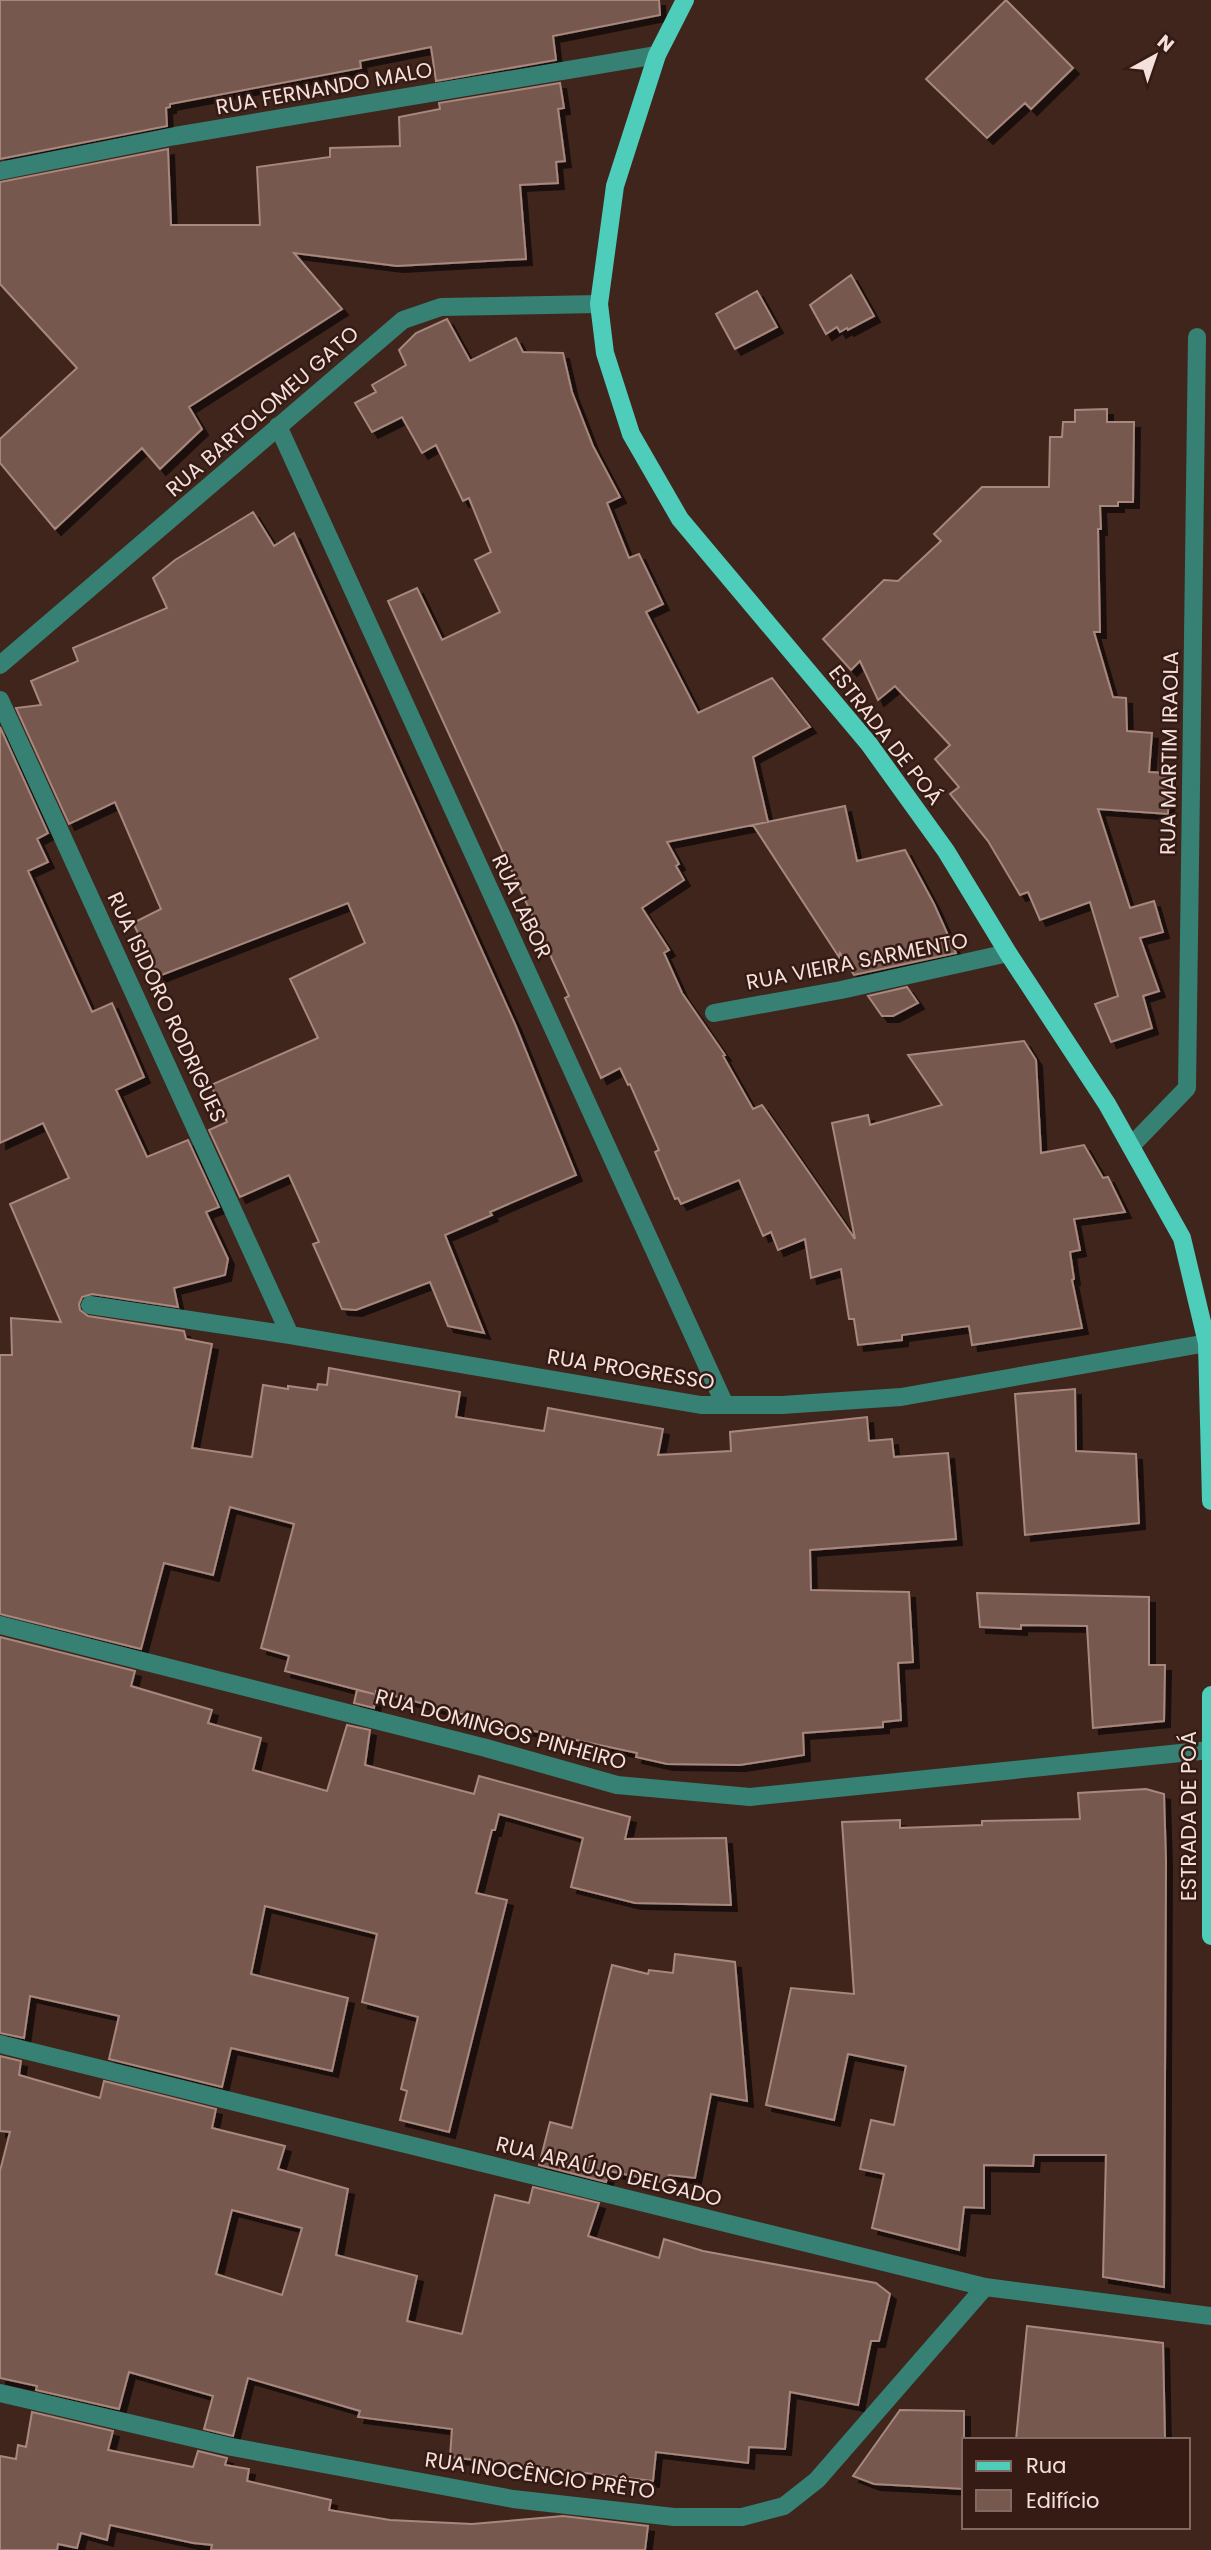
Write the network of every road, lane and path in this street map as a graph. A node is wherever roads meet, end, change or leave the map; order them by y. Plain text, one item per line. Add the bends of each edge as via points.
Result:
1 (685, 0) edge
2 (657, 55) junction
3 (0, 171) edge
4 (599, 304) junction
5 (1197, 337) dead end
6 (278, 426) junction
7 (0, 665) edge
8 (0, 700) edge
9 (1008, 953) junction
10 (714, 1013) dead end
11 (1131, 1146) junction
12 (90, 1305) dead end
13 (290, 1335) junction
14 (1207, 1343) junction
15 (725, 1405) junction
16 (1211, 1501) edge
17 (0, 1625) edge
18 (1211, 1695) edge
19 (1210, 1750) edge
20 (1211, 1936) edge
21 (0, 2044) edge
22 (985, 2287) junction
23 (1211, 2316) edge
24 (0, 2393) edge

1 - 2 main road, ESTRADA DE POÁ
2 - 3 street, RUA FERNANDO MALO via 189,134
2 - 4 main road, ESTRADA DE POÁ via 615,186
4 - 6 street, RUA BARTOLOMEU GATO via 440,307 403,320
4 - 9 main road, ESTRADA DE POÁ via 605,353 631,434 680,519 869,744 946,851
5 - 11 street, RUA MARTIM IRAOLA via 1187,1088
6 - 7 street, RUA BARTOLOMEU GATO
6 - 15 street, RUA LABOR
8 - 13 street, RUA ISIDORO RODRIGUES
9 - 10 street, RUA VIEIRA SARMENTO
9 - 11 main road, ESTRADA DE POÁ
11 - 14 main road, ESTRADA DE POÁ via 1182,1238
12 - 13 street, RUA PROGRESSO
13 - 15 street, RUA PROGRESSO via 701,1405
14 - 15 street, RUA PROGRESSO via 901,1397
14 - 16 main road, ESTRADA DE POÁ
17 - 19 street, RUA DOMINGOS PINHEIRO via 617,1785 750,1797
18 - 19 main road, ESTRADA DE POÁ
19 - 20 main road, ESTRADA DE POÁ
21 - 22 street, RUA ARAÚJO DELGADO
22 - 23 street, RUA ARAÚJO DELGADO
22 - 24 street, RUA INOCÊNCIO PRÊTO via 817,2480 784,2506 742,2516 674,2517 513,2499 232,2447

